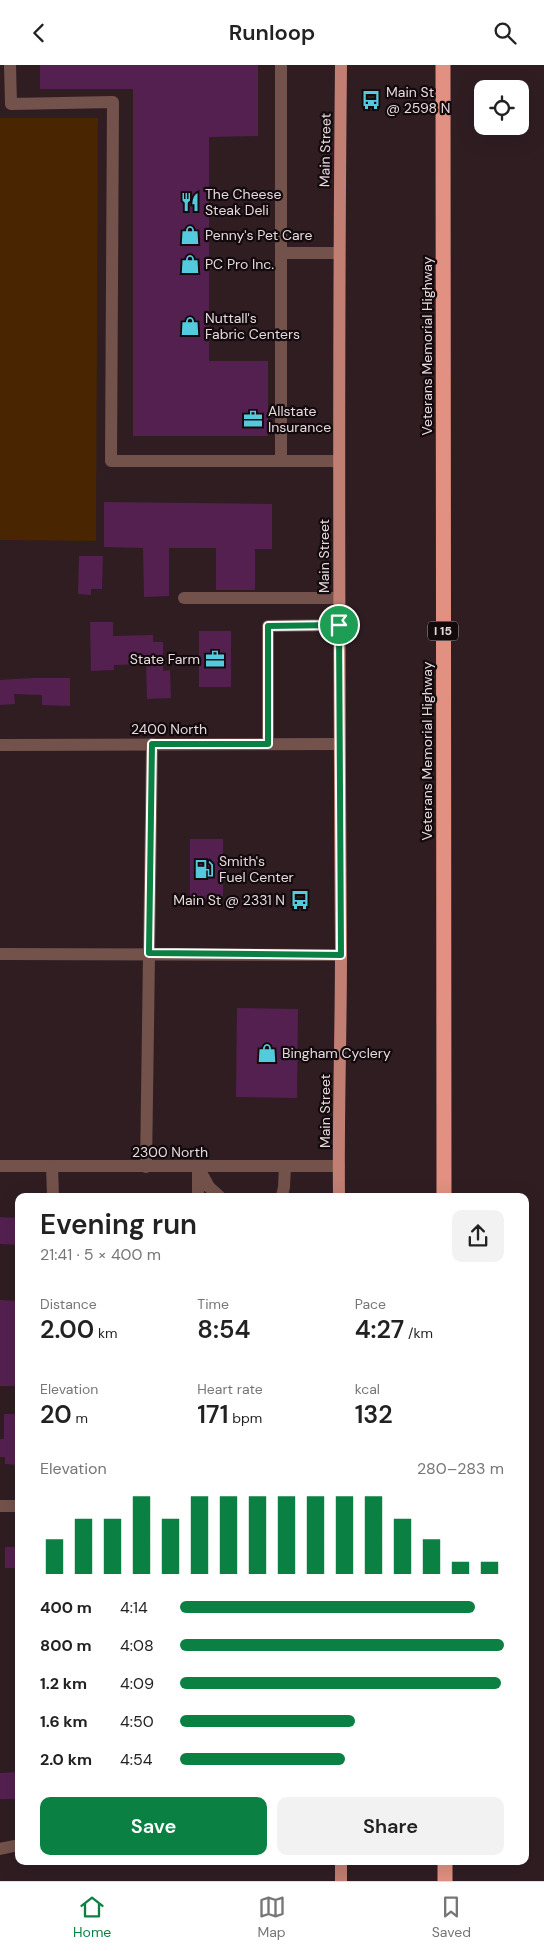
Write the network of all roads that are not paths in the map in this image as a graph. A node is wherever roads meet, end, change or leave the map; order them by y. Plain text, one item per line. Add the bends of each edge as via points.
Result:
1 (10, 65) edge
2 (281, 65) edge
3 (341, 65) edge
4 (443, 65) edge
5 (281, 253) junction
6 (339, 253) junction
7 (281, 461) junction
8 (339, 461) junction
9 (184, 597) dead end
10 (339, 597) junction
11 (339, 625) junction
12 (152, 744) junction
13 (268, 744) junction
14 (339, 744) junction
15 (0, 745) edge
16 (149, 953) junction
17 (0, 954) edge
18 (341, 955) junction
19 (0, 1166) edge
20 (52, 1166) junction
21 (285, 1166) junction
22 (339, 1166) junction
23 (146, 1167) junction
24 (198, 1167) junction
25 (53, 1193) edge
26 (198, 1193) edge
27 (216, 1193) edge
28 (283, 1193) edge
29 (339, 1193) edge
30 (444, 1193) edge
31 (0, 1506) edge
32 (15, 1506) edge
33 (15, 1846) edge
34 (0, 1849) edge
35 (341, 1865) edge
36 (445, 1865) edge
37 (341, 1881) edge
38 (445, 1881) edge

1 - 7 street via 10,104 113,102 111,461
2 - 5 street
3 - 6 main road, Main Street
4 - 30 highway, Veterans Memorial Highway / I 15
5 - 6 street
5 - 7 street
6 - 8 main road, Main Street
7 - 8 street
8 - 10 main road, Main Street
9 - 10 street
10 - 11 main road, Main Street
11 - 13 street via 268,626
11 - 14 main road, Main Street
12 - 13 street, 2400 North
12 - 15 street, 2400 North
12 - 16 street
13 - 14 street, 2400 North
14 - 18 main road, Main Street
16 - 17 street
16 - 18 street
16 - 23 street
18 - 22 main road, Main Street
19 - 20 street, 2300 North
20 - 23 street, 2300 North
20 - 25 street
21 - 22 street, 2300 North
21 - 24 street, 2300 North
21 - 28 street
22 - 29 main road, Main Street
23 - 24 street, 2300 North
24 - 26 street
24 - 27 street
31 - 32 street
33 - 34 street
35 - 37 main road
36 - 38 highway

